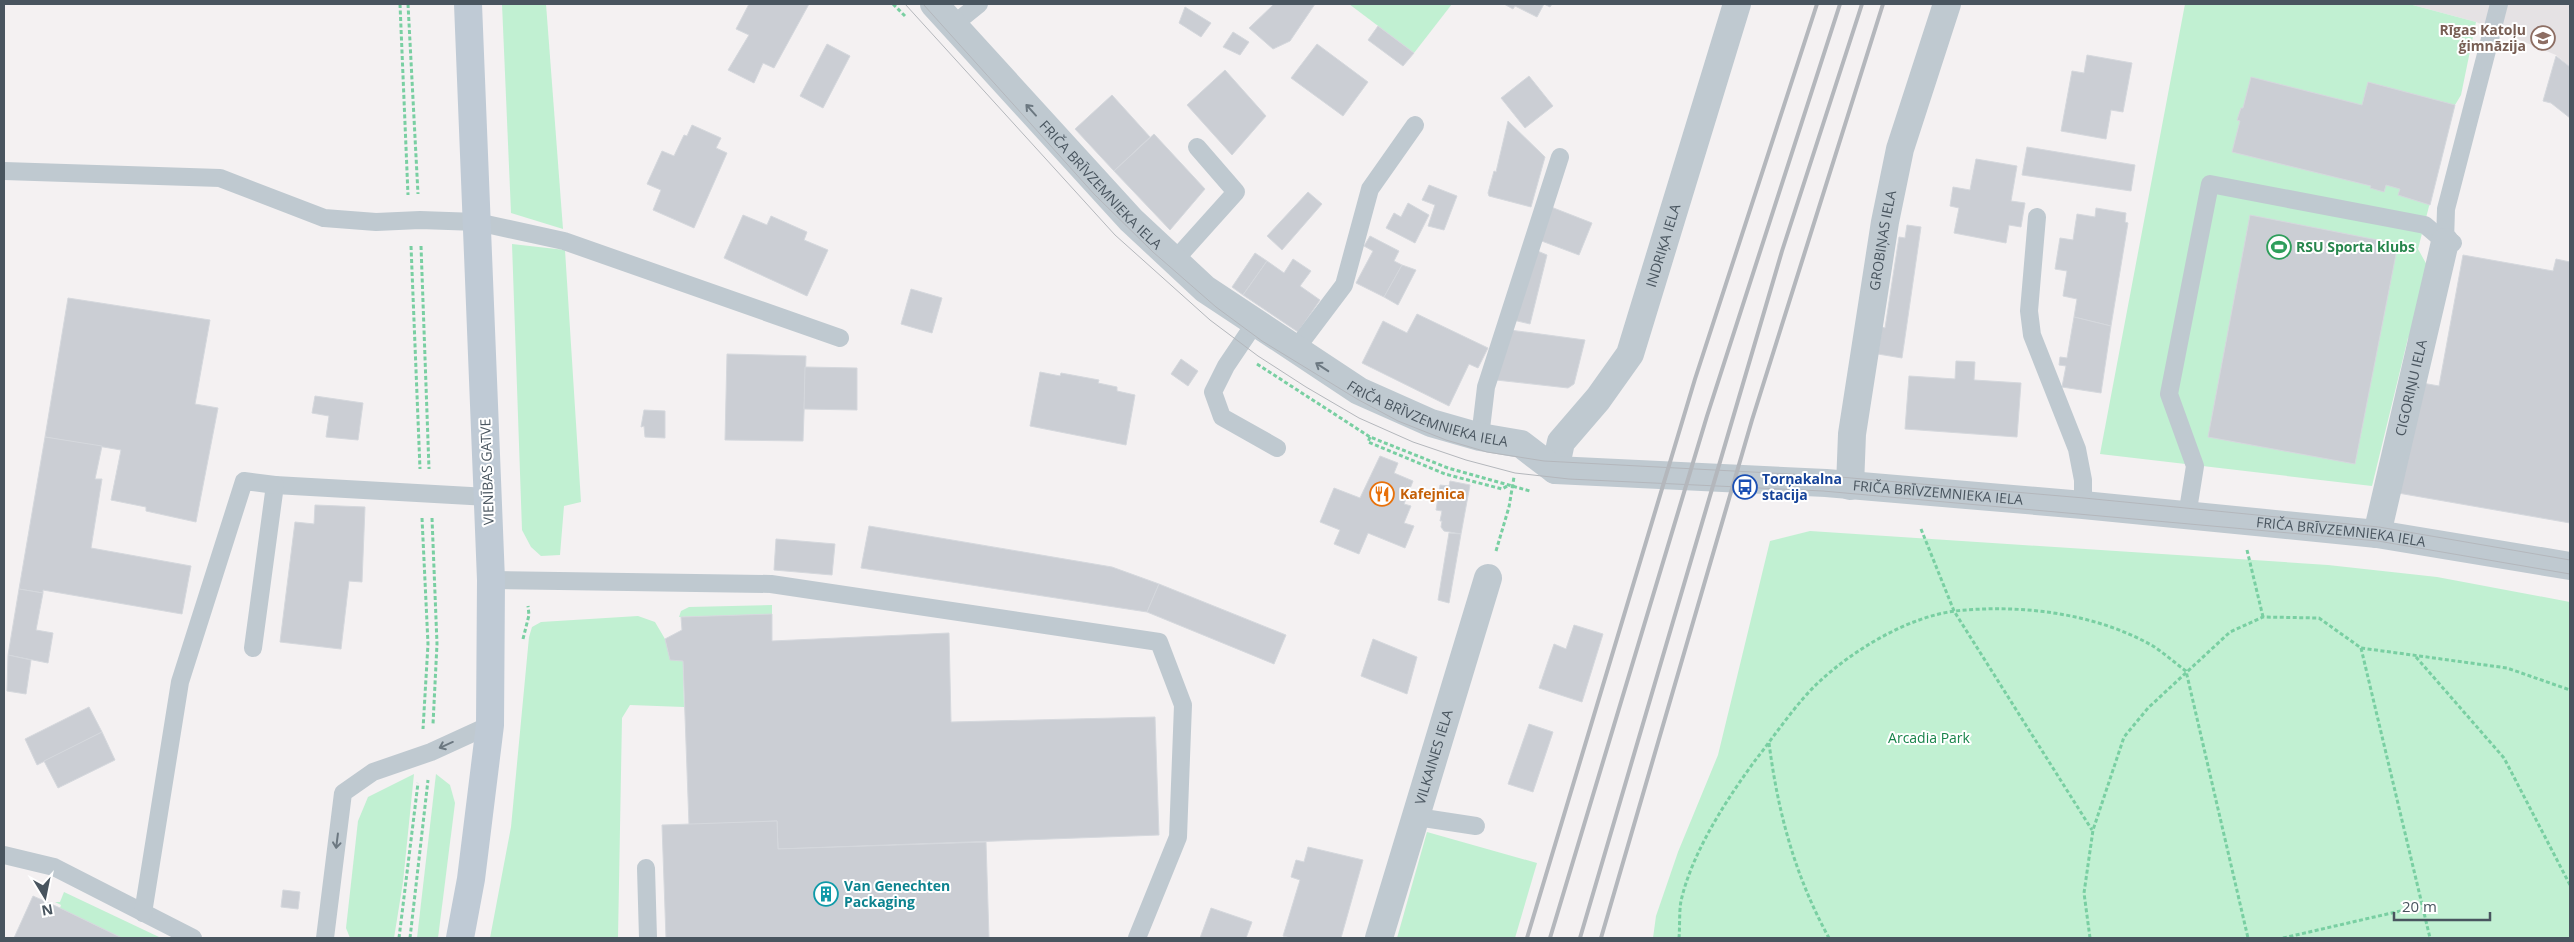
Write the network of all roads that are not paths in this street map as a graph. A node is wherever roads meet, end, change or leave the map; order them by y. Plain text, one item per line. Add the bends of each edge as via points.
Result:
1 (468, 4) edge
2 (934, 4) edge
3 (979, 4) edge
4 (1736, 4) edge
5 (1947, 4) edge
6 (2499, 4) edge
7 (953, 25) junction
8 (1415, 125) dead end
9 (1197, 147) dead end
10 (1560, 157) dead end
11 (4, 170) edge
12 (2037, 217) dead end
13 (477, 222) junction
14 (2450, 243) junction
15 (1174, 261) junction
16 (1255, 322) junction
17 (840, 338) dead end
18 (1295, 350) junction
19 (1480, 437) junction
20 (1277, 448) dead end
21 (1563, 470) junction
22 (275, 485) junction
23 (1838, 485) junction
24 (488, 497) junction
25 (2083, 505) junction
26 (2187, 516) junction
27 (2377, 534) junction
28 (2570, 566) edge
29 (1488, 578) road end
30 (491, 580) junction
31 (253, 648) dead end
32 (490, 725) junction
33 (1417, 817) junction
34 (1476, 826) dead end
35 (4, 855) edge
36 (646, 868) dead end
37 (143, 913) junction
38 (193, 938) edge
39 (326, 938) edge
40 (460, 938) edge
41 (648, 938) edge
42 (1137, 938) edge
43 (1379, 938) edge

1 - 13 main road, VIENĪBAS GATVE
2 - 7 street, FRIČA BRĪVZEMNIEKA IELA
3 - 7 lane
4 - 21 street, INDRIĶA IELA via 1630,354 1598,399 1561,442
5 - 23 street, GROBIŅAS IELA via 1900,149 1885,222 1852,434
6 - 14 lane via 2446,209
15 -> 7 street, FRIČA BRĪVZEMNIEKA IELA via 1131,220
8 - 18 lane via 1370,189 1344,285
9 - 15 lane via 1236,192
10 - 19 lane via 1486,387
11 - 13 lane via 220,178 324,218 376,222
12 - 25 lane via 2029,311 2032,335 2077,449 2083,480
13 - 17 lane via 564,241
13 - 24 main road, VIENĪBAS GATVE
14 - 26 lane via 2425,225 2210,184 2170,394 2195,466
14 - 27 street, CIGORIŅU IELA
15 - 16 street, FRIČA BRĪVZEMNIEKA IELA via 1205,288
16 - 18 street, FRIČA BRĪVZEMNIEKA IELA
16 - 20 lane via 1213,392 1222,417
19 -> 18 street, FRIČA BRĪVZEMNIEKA IELA via 1431,424 1359,391
19 - 21 street, FRIČA BRĪVZEMNIEKA IELA via 1521,444
21 - 23 street, FRIČA BRĪVZEMNIEKA IELA
22 - 24 lane
22 - 31 lane
22 - 37 lane via 244,481 180,682
23 - 25 street, FRIČA BRĪVZEMNIEKA IELA
24 - 30 main road, VIENĪBAS GATVE
25 - 26 street, FRIČA BRĪVZEMNIEKA IELA
26 - 27 street, FRIČA BRĪVZEMNIEKA IELA
27 - 28 street, FRIČA BRĪVZEMNIEKA IELA
29 - 33 street, VILKAINES IELA
30 - 32 main road, VIENĪBAS GATVE
30 - 42 lane via 771,584 1159,642 1182,705 1178,837
32 -> 39 lane via 431,752 373,772 343,793
32 - 40 main road, VIENĪBAS GATVE via 471,879
33 - 34 lane
33 - 43 street, VILKAINES IELA
35 - 37 lane via 54,868
36 - 41 lane
37 - 38 lane

